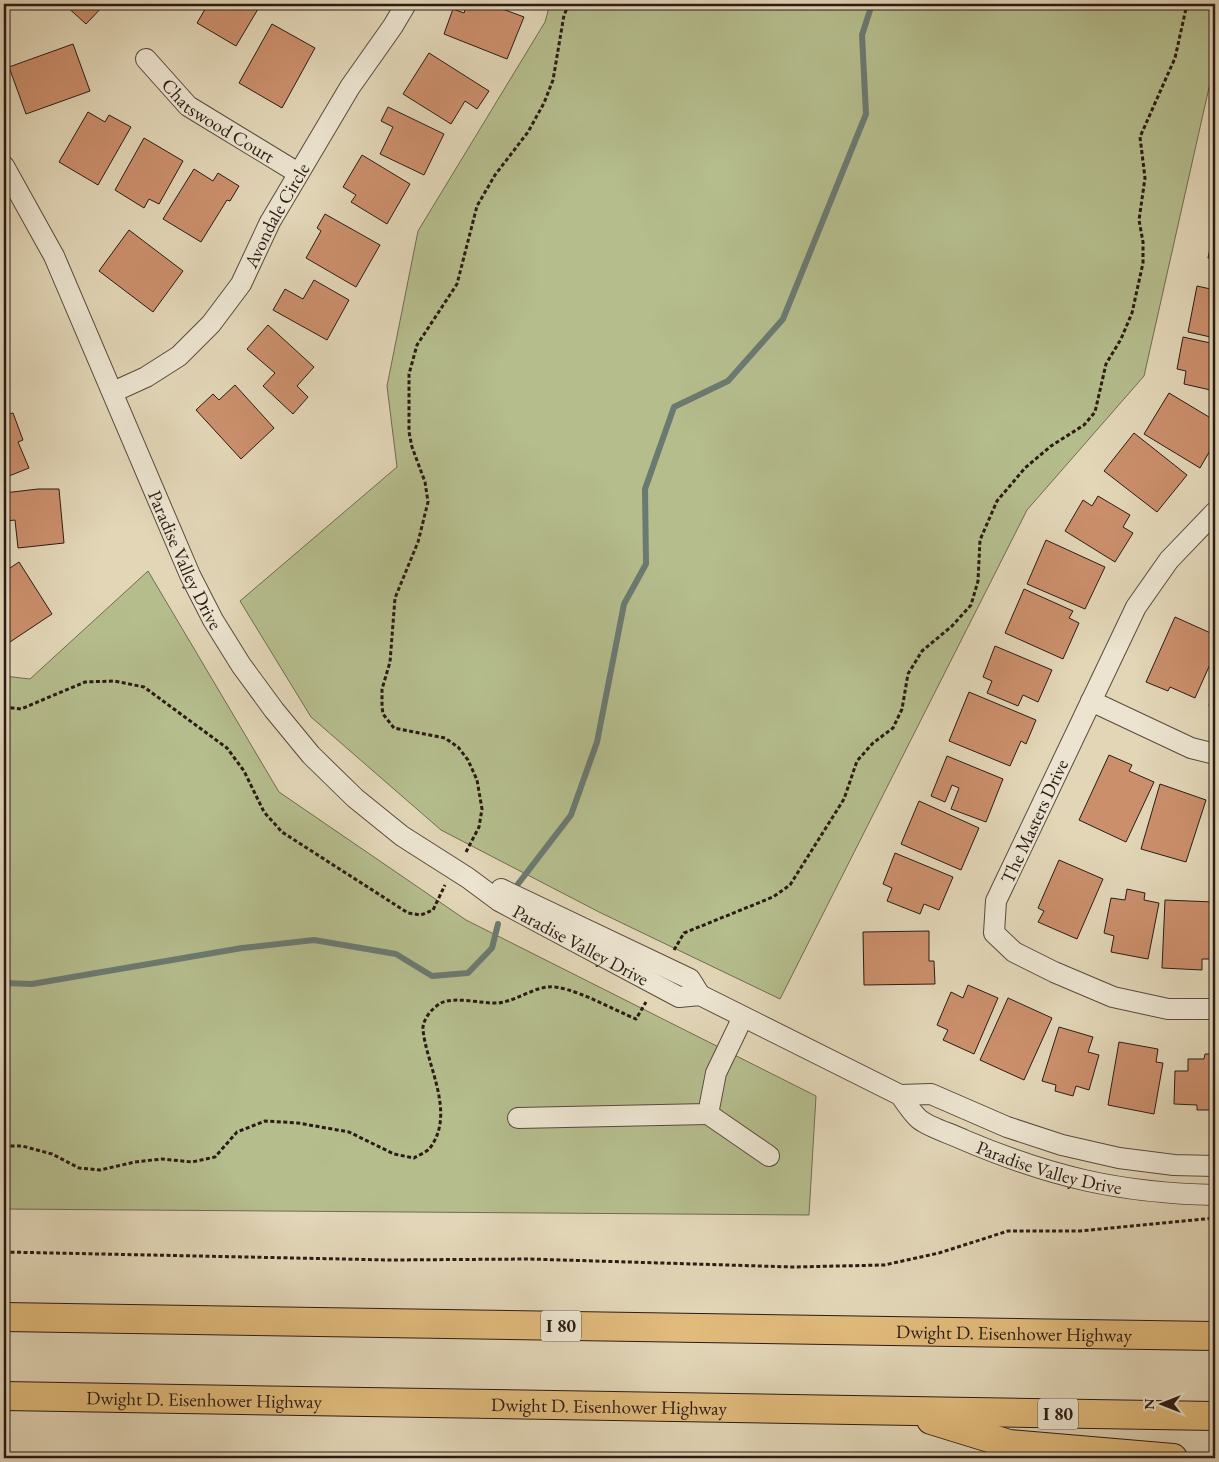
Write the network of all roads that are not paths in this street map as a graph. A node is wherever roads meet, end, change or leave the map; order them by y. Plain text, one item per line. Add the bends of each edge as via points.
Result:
1 (406, 4) edge
2 (146, 59) dead end
3 (4, 166) edge
4 (298, 173) junction
5 (112, 392) junction
6 (1215, 512) edge
7 (1091, 701) junction
8 (1215, 754) edge
9 (1215, 1010) edge
10 (743, 1017) junction
11 (900, 1095) junction
12 (708, 1114) junction
13 (518, 1118) dead end
14 (769, 1156) dead end
15 (1215, 1166) edge
16 (1215, 1195) edge
17 (4, 1317) edge
18 (1215, 1321) edge
19 (1119, 1335) junction
20 (1215, 1336) edge
21 (4, 1396) edge
22 (901, 1411) junction
23 (1215, 1416) edge
24 (1173, 1458) edge

1 - 4 street, Avondale Circle
2 - 4 street, Chatswood Court via 188,106
3 - 5 street, Paradise Valley Drive via 54,256
4 - 5 street, Avondale Circle via 270,222 241,284 211,324 178,356 146,377
5 - 10 street, Paradise Valley Drive via 209,613 241,665 311,755 355,798 402,836 499,901 679,997 700,995
6 - 7 street, The Masters Drive via 1169,560 1136,607
7 - 8 street via 1191,748
7 - 9 street, The Masters Drive via 996,901 994,933 1014,952 1113,996 1168,1009
10 - 11 street, Paradise Valley Drive
10 - 12 street via 716,1073
11 - 15 street, Paradise Valley Drive via 931,1094 1007,1127 1062,1145 1119,1158
11 - 16 street, Paradise Valley Drive via 920,1120 1051,1173 1111,1187
12 - 13 street
12 - 14 street
17 - 19 highway, Dwight D. Eisenhower Highway / I 80
18 - 19 highway
19 - 20 highway, Dwight D. Eisenhower Highway / I 80
21 - 22 highway, Dwight D. Eisenhower Highway / I 80
22 - 23 highway, Dwight D. Eisenhower Highway / I 80
22 - 24 highway via 1009,1444

